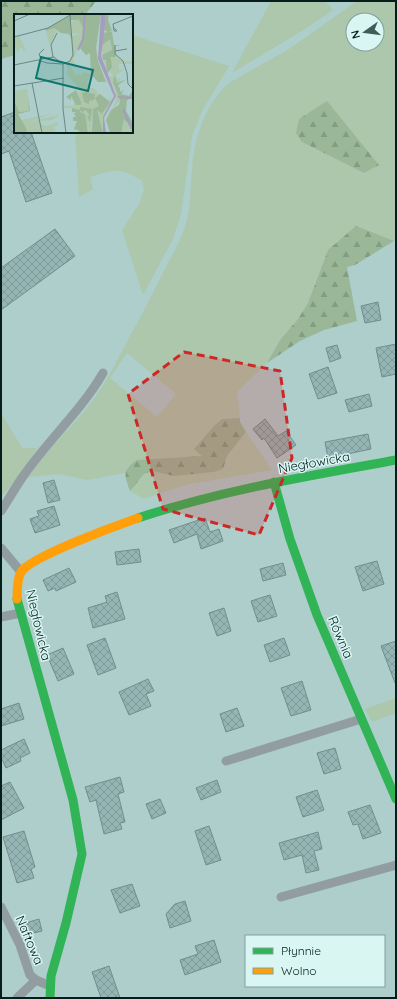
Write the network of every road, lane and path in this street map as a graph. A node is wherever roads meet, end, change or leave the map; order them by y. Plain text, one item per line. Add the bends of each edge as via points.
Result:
1 (103, 373) dead end
2 (396, 460) edge
3 (274, 482) junction
4 (1, 511) edge
5 (1, 548) edge
6 (21, 572) junction
7 (21, 613) junction
8 (1, 618) edge
9 (361, 719) junction
10 (226, 761) dead end
11 (396, 799) edge
12 (396, 865) edge
13 (281, 897) dead end
14 (1, 907) edge
15 (36, 980) junction
16 (50, 986) junction
17 (17, 998) edge
18 (50, 998) edge

1 - 4 lane via 79,409 24,474
2 - 3 street, Niegłowicka
3 - 6 street, Niegłowicka via 165,508 42,557 27,565
3 - 9 street, Równia via 290,539 317,615
5 - 6 lane
6 - 7 street, Niegłowicka via 17,598
7 - 8 lane
7 - 16 street, Niegłowicka via 73,800 82,854
9 - 10 lane
9 - 11 street, Równia
12 - 13 lane
14 - 15 lane, Naftowa via 20,945 28,971
15 - 16 lane
15 - 17 lane, Naftowa
16 - 18 street, Niegłowicka

